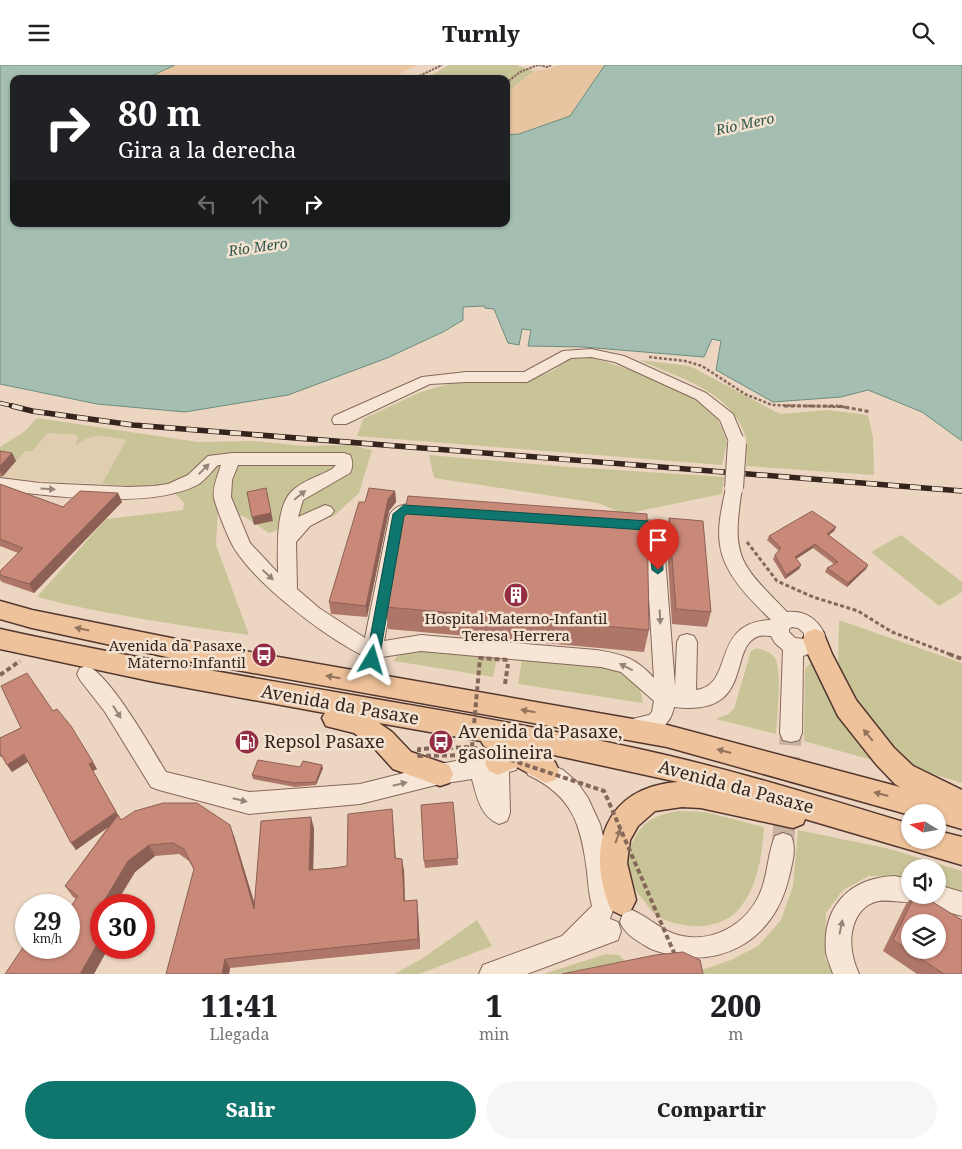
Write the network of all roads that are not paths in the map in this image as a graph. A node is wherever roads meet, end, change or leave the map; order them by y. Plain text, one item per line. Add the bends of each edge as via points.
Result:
1 (340, 420) dead end
2 (232, 459) junction
3 (0, 484) edge
4 (326, 511) dead end
5 (443, 512) edge
6 (609, 523) edge
7 (288, 541) junction
8 (288, 592) junction
9 (0, 610) edge
10 (782, 624) junction
11 (0, 639) edge
12 (687, 642) dead end
13 (804, 643) junction
14 (372, 651) junction
15 (0, 652) edge
16 (87, 674) junction
17 (371, 684) junction
18 (674, 697) junction
19 (628, 729) junction
20 (791, 733) tunnel mouth
21 (477, 739) junction
22 (544, 742) junction
23 (492, 760) junction
24 (546, 771) joint
25 (440, 773) junction
26 (962, 805) edge
27 (962, 815) edge
28 (901, 834) edge
29 (901, 835) edge
30 (783, 844) tunnel mouth
31 (946, 847) edge
32 (962, 851) edge
33 (901, 889) edge
34 (946, 900) edge
35 (962, 904) edge
36 (613, 914) junction
37 (492, 974) edge
38 (846, 974) edge

1 - 10 street, bridge via 427,380 527,377 568,354 591,353 619,359 701,396 727,418 737,443 729,549 736,566
3 -> 2 street via 40,489 154,493 194,479 214,460
7 -> 2 street via 289,510 294,498 344,469 344,459
2 -> 8 street via 222,497 227,513 242,546 252,559
4 - 7 street via 295,527
5 - 14 street, Avenida da Pasaxe via 404,509 398,514
6 -> 18 street via 648,526 654,532
7 - 8 street
8 - 14 street via 339,632
17 -> 9 main road, Avenida da Pasaxe via 181,650
10 - 13 street via 780,636
10 - 13 street via 795,619 806,623 814,631
10 - 18 street via 755,629 741,638 721,687 712,695
11 - 21 main road, Avenida da Pasaxe via 87,660
12 - 18 street
13 - 20 street
26 -> 13 main road via 904,775 885,756 847,709 820,654
14 - 17 street, Avenida da Pasaxe
18 -> 14 street via 658,694 632,669 596,658 421,643
15 - 16 main road
16 - 25 main road via 360,723 402,761
16 -> 25 street via 112,705 159,780 249,803 360,794
19 -> 17 main road, Avenida da Pasaxe
18 - 19 street, Avenida da Pasaxe via 657,721
27 -> 19 main road, Avenida da Pasaxe via 666,736
21 - 22 main road, Avenida da Pasaxe
21 - 23 main road
22 - 23 main road
22 - 28 main road, Avenida da Pasaxe via 702,776
23 - 24 main road
23 - 25 street
24 - 36 street via 576,796 590,830
36 -> 29 main road via 615,840 621,826 648,800 679,794 708,797
30 - 36 street via 769,902 749,931 734,942 706,949 670,945
31 - 32 main road
38 -> 33 street via 839,953 839,926 849,906 864,893 880,888
34 - 35 street
36 - 37 street via 566,948

